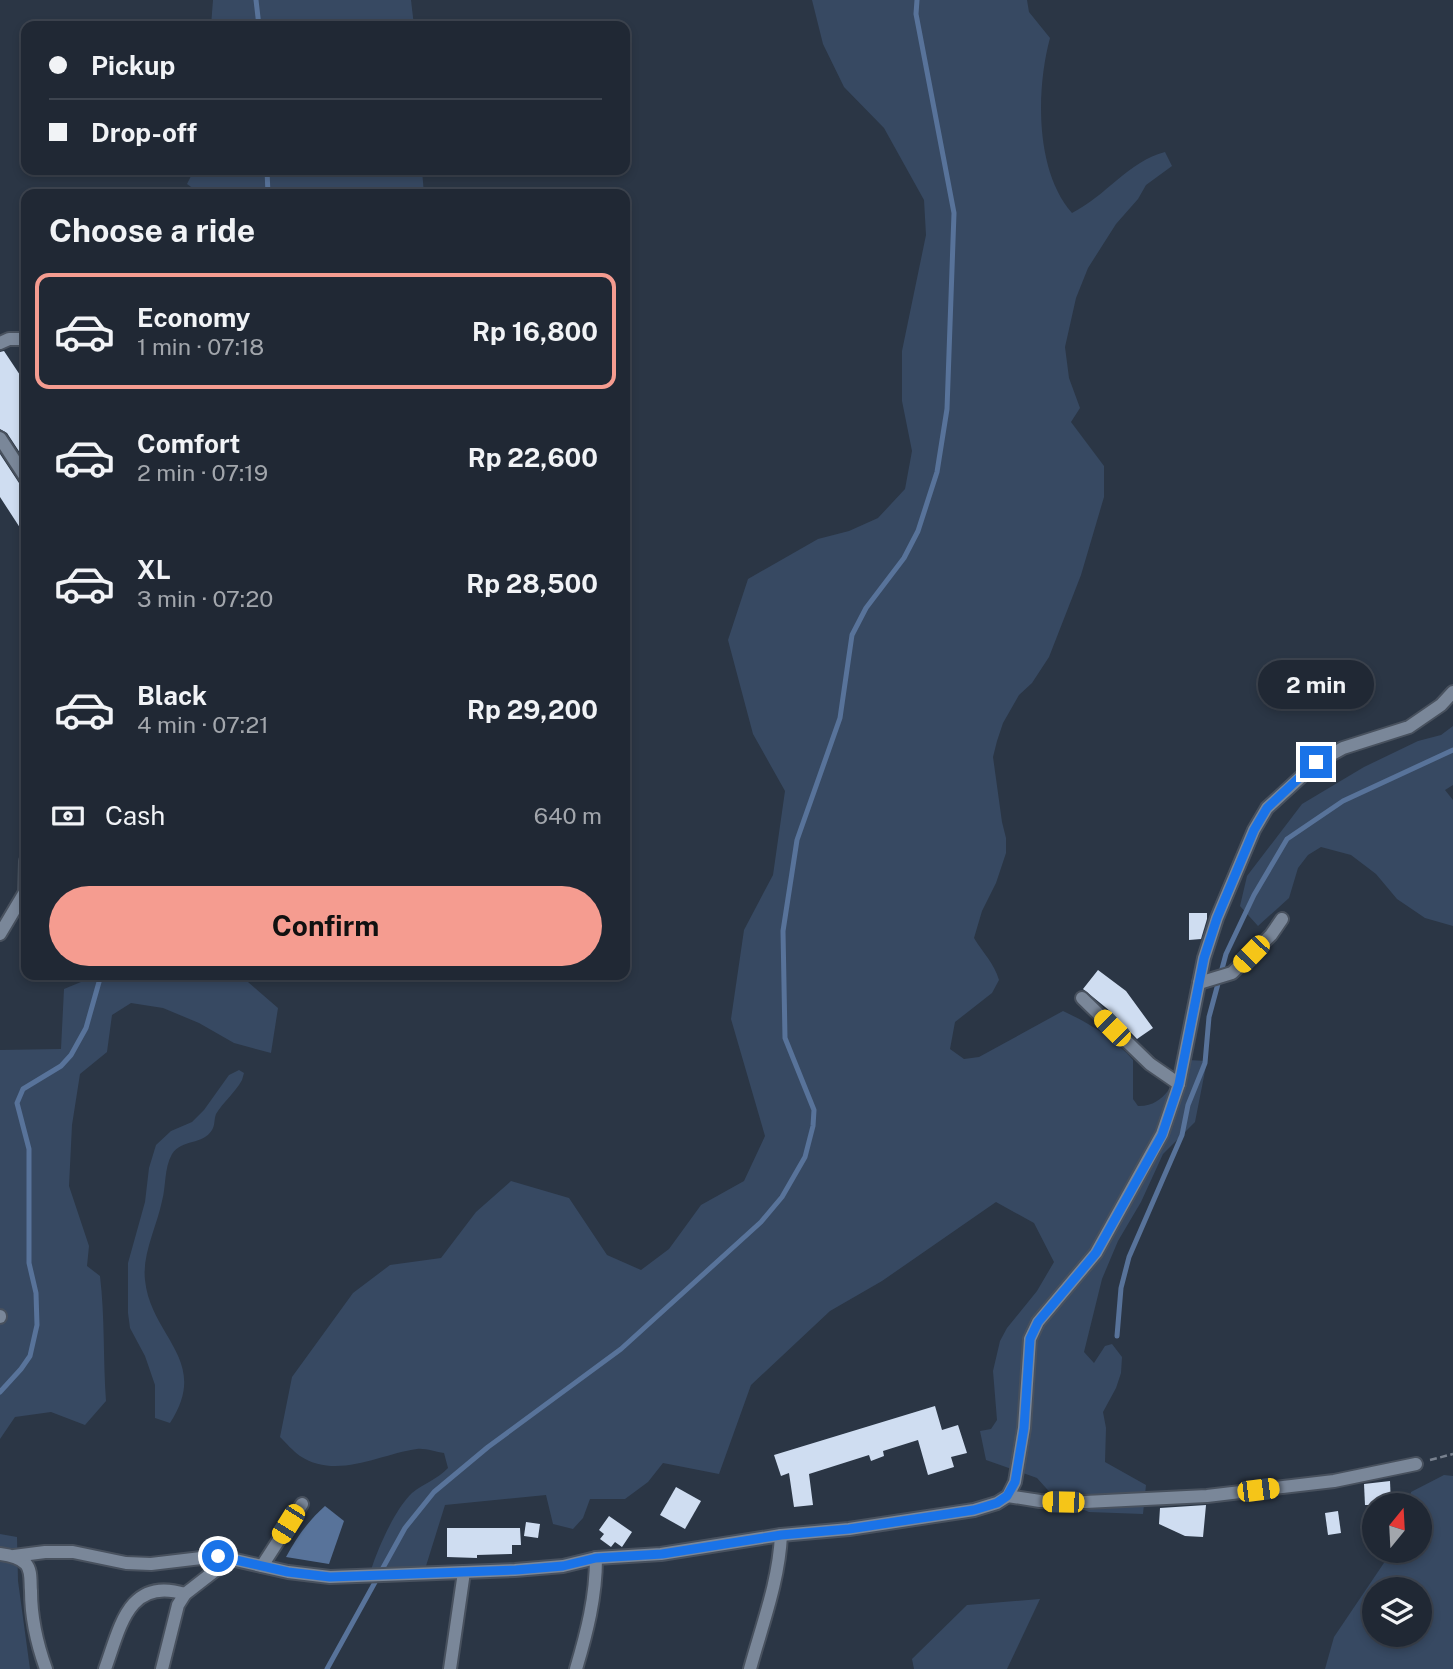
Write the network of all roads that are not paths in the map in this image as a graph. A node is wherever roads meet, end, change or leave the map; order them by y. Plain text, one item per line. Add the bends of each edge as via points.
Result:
1 (21, 339) edge
2 (0, 343) edge
3 (0, 438) edge
4 (21, 470) edge
5 (1453, 692) edge
6 (21, 899) edge
7 (1282, 919) dead end
8 (0, 934) edge
9 (1205, 982) junction
10 (1082, 998) dead end
11 (1179, 1084) junction
12 (1416, 1464) road end
13 (1007, 1496) junction
14 (302, 1504) dead end
15 (781, 1535) junction
16 (0, 1554) edge
17 (14, 1556) junction
18 (596, 1558) junction
19 (230, 1559) junction
20 (262, 1566) junction
21 (464, 1572) junction
22 (185, 1594) junction
23 (46, 1669) edge
24 (105, 1669) edge
25 (162, 1669) edge
26 (450, 1669) edge
27 (576, 1669) edge
28 (750, 1669) edge

1 - 2 street
3 - 4 street
5 - 9 street via 1409,727 1343,748 1316,762 1267,808 1217,918
6 - 8 street
7 - 9 street via 1232,973
9 - 11 street
10 - 11 street via 1150,1064
11 - 13 street via 1162,1135 1107,1235 1038,1322 1030,1339 1024,1428 1015,1482
12 - 13 street via 1334,1481 1208,1496 1085,1502
13 - 15 street via 974,1510
14 - 20 street
15 - 18 street via 662,1554
15 - 28 street via 776,1578
16 - 17 street
17 - 19 street via 73,1552 151,1564 218,1556
17 - 23 street via 30,1573 36,1634
18 - 21 street via 563,1566
18 - 27 street via 590,1620
19 - 20 street
19 - 22 street
20 - 21 street via 330,1577
21 - 26 street
22 - 24 street via 166,1588 137,1598
22 - 25 street

